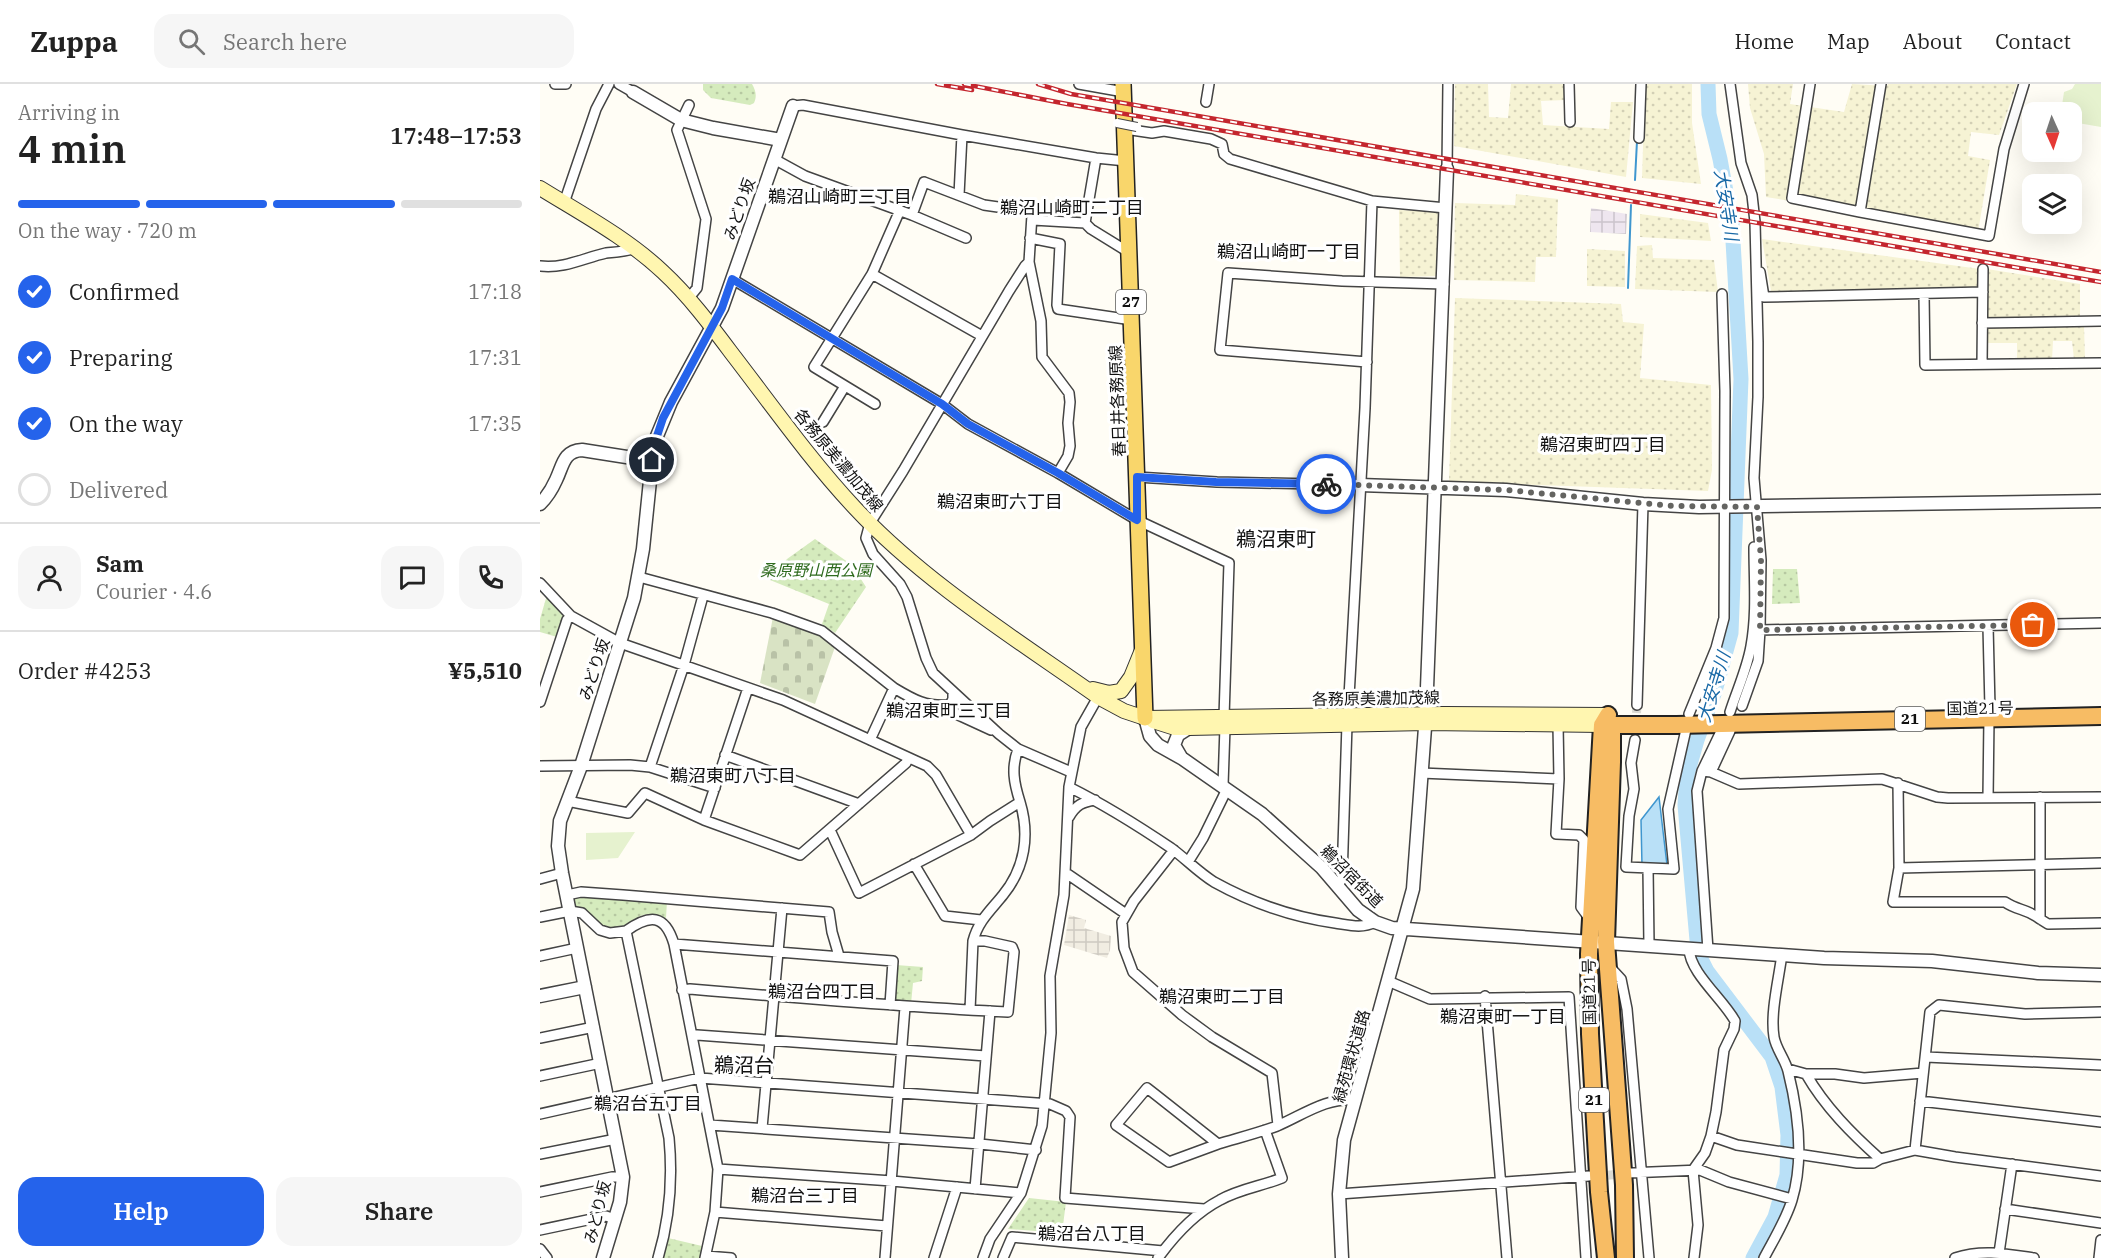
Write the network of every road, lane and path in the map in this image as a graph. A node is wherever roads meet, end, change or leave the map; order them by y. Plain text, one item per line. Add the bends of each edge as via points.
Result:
1 (555, 84) edge
2 (566, 84) edge
3 (609, 84) edge
4 (619, 84) edge
5 (1079, 84) edge
6 (1209, 84) edge
7 (1448, 84) edge
8 (1569, 84) edge
9 (1641, 84) edge
10 (1730, 84) edge
11 (1810, 84) edge
12 (1881, 84) edge
13 (2024, 84) edge
14 (1123, 88) edge
15 (633, 92) joint
16 (1206, 102) dead end
17 (688, 105) dead end
18 (793, 106) joint
19 (681, 120) junction
20 (1570, 122) dead end
21 (1126, 126) junction
22 (962, 135) junction
23 (1639, 138) dead end
24 (781, 140) junction
25 (1096, 158) junction
26 (774, 159) junction
27 (1126, 161) junction
28 (1447, 169) joint
29 (540, 188) edge
30 (959, 195) junction
31 (1372, 201) junction
32 (564, 202) junction
33 (1446, 208) junction
34 (900, 210) junction
35 (1860, 212) junction
36 (912, 215) junction
37 (1033, 220) junction
38 (1085, 223) junction
39 (966, 238) dead end
40 (1030, 238) junction
41 (635, 248) junction
42 (1130, 253) junction
43 (1755, 259) junction
44 (1029, 262) junction
45 (540, 266) edge
46 (1983, 269) dead end
47 (872, 274) junction
48 (732, 279) junction
49 (1369, 282) junction
50 (1444, 284) junction
51 (1983, 292) junction
52 (1722, 294) dead end
53 (1924, 294) junction
54 (688, 299) junction
55 (1132, 321) junction
56 (2101, 321) edge
57 (1982, 322) junction
58 (712, 327) junction
59 (982, 336) junction
60 (832, 337) junction
61 (1367, 362) junction
62 (2101, 363) edge
63 (1982, 364) junction
64 (845, 386) junction
65 (875, 404) dead end
66 (942, 404) junction
67 (823, 422) dead end
68 (652, 460) junction
69 (1058, 473) junction
70 (1137, 477) junction
71 (1360, 485) junction
72 (1436, 487) junction
73 (2101, 501) edge
74 (540, 504) edge
75 (1643, 504) junction
76 (1726, 507) junction
77 (1754, 507) junction
78 (1137, 520) junction
79 (870, 523) junction
80 (1758, 523) junction
81 (639, 577) junction
82 (540, 583) edge
83 (703, 596) junction
84 (571, 616) junction
85 (2101, 623) edge
86 (1988, 626) junction
87 (1760, 630) junction
88 (620, 643) junction
89 (1142, 650) junction
90 (684, 665) junction
91 (1077, 682) junction
92 (748, 688) junction
93 (894, 688) junction
94 (953, 692) junction
95 (1098, 697) junction
96 (540, 702) edge
97 (1636, 705) tunnel mouth
98 (2101, 705) edge
99 (939, 706) junction
100 (974, 710) junction
101 (1990, 713) junction
102 (2101, 716) edge
103 (1145, 718) junction
104 (1426, 718) junction
105 (1728, 718) junction
106 (1347, 719) junction
107 (969, 720) junction
108 (1688, 720) junction
109 (1224, 722) junction
110 (1607, 722) junction
111 (1558, 725) junction
112 (1189, 728) junction
113 (999, 734) junction
114 (870, 740) junction
115 (1635, 740) tunnel mouth
116 (1018, 749) junction
117 (725, 755) junction
118 (908, 758) junction
119 (1183, 759) junction
120 (1612, 762) junction
121 (540, 766) edge
122 (580, 766) junction
123 (650, 767) junction
124 (1071, 772) junction
125 (1707, 772) junction
126 (1421, 773) junction
127 (1559, 779) junction
128 (1898, 783) junction
129 (1069, 787) junction
130 (1225, 787) junction
131 (715, 788) junction
132 (2040, 797) junction
133 (2101, 797) edge
134 (1988, 798) junction
135 (1095, 800) junction
136 (567, 801) junction
137 (1020, 802) junction
138 (859, 804) junction
139 (1067, 819) junction
140 (704, 820) junction
141 (830, 830) junction
142 (971, 835) junction
143 (1174, 850) junction
144 (1188, 862) junction
145 (2101, 863) edge
146 (914, 864) junction
147 (2040, 864) junction
148 (1648, 868) junction
149 (1899, 868) junction
150 (562, 873) junction
151 (1066, 873) junction
152 (540, 879) edge
153 (1338, 886) junction
154 (567, 895) junction
155 (782, 908) junction
156 (570, 911) junction
157 (1126, 914) junction
158 (540, 917) edge
159 (2040, 919) junction
160 (981, 920) junction
161 (1590, 920) junction
162 (1375, 922) junction
163 (2101, 923) edge
164 (1401, 929) junction
165 (626, 930) junction
166 (974, 941) junction
167 (1589, 941) junction
168 (1606, 942) junction
169 (674, 944) junction
170 (1649, 945) junction
171 (577, 948) junction
172 (1698, 949) junction
173 (779, 952) junction
174 (1782, 954) junction
175 (540, 956) edge
176 (840, 956) junction
177 (1608, 965) junction
178 (2101, 975) edge
179 (1388, 981) junction
180 (585, 987) junction
181 (682, 990) junction
182 (540, 996) edge
183 (774, 996) junction
184 (1485, 996) junction
185 (890, 1005) junction
186 (905, 1007) junction
187 (970, 1010) junction
188 (990, 1011) junction
189 (2101, 1012) edge
190 (594, 1027) junction
191 (1590, 1034) junction
192 (1571, 1035) junction
193 (692, 1036) junction
194 (540, 1038) edge
195 (770, 1041) junction
196 (902, 1050) junction
197 (986, 1056) junction
198 (1926, 1057) junction
199 (601, 1063) junction
200 (2101, 1065) edge
201 (1788, 1069) junction
202 (1923, 1073) junction
203 (1806, 1074) junction
204 (540, 1076) edge
205 (700, 1078) junction
206 (766, 1084) junction
207 (657, 1087) junction
208 (898, 1093) junction
209 (608, 1099) junction
210 (983, 1100) junction
211 (1356, 1100) junction
212 (1920, 1101) junction
213 (1045, 1103) junction
214 (540, 1114) edge
215 (2101, 1122) edge
216 (710, 1125) junction
217 (1278, 1125) junction
218 (762, 1128) junction
219 (1265, 1130) junction
220 (1711, 1136) junction
221 (616, 1138) junction
222 (894, 1138) junction
223 (980, 1144) junction
224 (1218, 1144) junction
225 (1036, 1150) junction
226 (1916, 1150) junction
227 (540, 1154) edge
228 (1796, 1154) junction
229 (1880, 1159) junction
230 (2012, 1164) junction
231 (718, 1169) junction
232 (1693, 1170) junction
233 (1642, 1172) junction
234 (1628, 1173) tunnel mouth
235 (2101, 1176) edge
236 (623, 1177) junction
237 (1585, 1177) junction
238 (892, 1181) junction
239 (1501, 1183) junction
240 (957, 1187) junction
241 (975, 1189) junction
242 (540, 1192) edge
243 (1021, 1193) junction
244 (1339, 1194) junction
245 (1790, 1198) junction
246 (1204, 1209) junction
247 (2005, 1209) junction
248 (715, 1212) junction
249 (615, 1219) junction
250 (2101, 1223) edge
251 (887, 1226) junction
252 (540, 1230) edge
253 (2101, 1240) edge
254 (540, 1249) edge
255 (1999, 1253) junction
256 (1160, 1255) edge
257 (705, 1257) edge
258 (547, 1258) edge
259 (601, 1258) edge
260 (658, 1258) edge
261 (730, 1258) edge
262 (885, 1258) edge
263 (934, 1258) edge
264 (982, 1258) edge
265 (1003, 1258) edge
266 (1342, 1258) edge
267 (1507, 1258) edge
268 (1586, 1258) edge
269 (1606, 1258) edge
270 (1624, 1258) edge
271 (1649, 1258) edge
272 (1694, 1258) edge
273 (1764, 1258) edge
274 (1955, 1258) edge
275 (2034, 1258) edge
276 (2098, 1258) edge

1 - 2 street
3 - 32 street via 596,108
4 - 15 street
5 - 14 street
6 - 16 street
7 - 28 street
8 - 20 street
9 - 23 street
10 - 43 street via 1741,163 1753,205
11 - 35 street via 1792,198
12 - 35 street
13 - 35 street via 2004,149 1989,236
14 - 21 main road, 春日井各務原線 / 27
15 - 19 street
17 - 19 street
18 - 22 street
18 - 24 street, みどり坂
19 - 24 street
19 - 54 street via 677,130 706,219 697,288
21 - 27 main road, 春日井各務原線 / 27
21 - 31 street via 1211,139 1222,144 1230,159
22 - 25 street
22 - 30 street
24 - 26 street, みどり坂
25 - 27 street
25 - 38 street
26 - 34 street via 806,176
26 - 48 street, みどり坂
27 - 42 main road, 春日井各務原線 / 27
28 - 33 street, 緑苑環状道路
29 - 32 main road, 各務原美濃加茂線
30 - 36 street via 924,182
30 - 37 street via 984,205 1026,211
31 - 33 street
31 - 49 street
32 - 41 main road, 各務原美濃加茂線
33 - 50 street, 緑苑環状道路
34 - 36 street
34 - 47 street
36 - 39 street
37 - 38 street
37 - 40 street
38 - 42 street
40 - 44 street
40 - 55 street via 1060,244 1058,309
41 - 45 street via 566,265
41 - 54 main road, 各務原美濃加茂線
42 - 55 main road, 春日井各務原線 / 27
43 - 53 street via 1764,297
43 - 77 street via 1758,397
44 - 59 street
44 - 69 street via 1041,321 1042,357 1069,393 1070,446
46 - 51 street
47 - 59 street
47 - 60 street
48 - 58 street, みどり坂
48 - 60 street
49 - 50 street
49 - 61 street
49 - 61 street via 1228,273 1220,350
50 - 72 street, 緑苑環状道路
51 - 53 street
51 - 57 street
52 - 76 street
53 - 63 street via 1925,365
54 - 58 main road, 各務原美濃加茂線
55 - 70 main road, 春日井各務原線 / 27
56 - 57 street
57 - 63 street
58 - 68 street, みどり坂 via 663,418
58 - 79 main road, 各務原美濃加茂線 via 790,429
59 - 66 street
60 - 64 street via 814,367
60 - 66 street
61 - 71 street
62 - 63 street
64 - 65 street
64 - 67 street
66 - 69 street via 968,424
66 - 79 street
68 - 74 street via 573,450 565,457 557,480
68 - 81 street, みどり坂
69 - 78 street
70 - 71 street
70 - 78 main road, 春日井各務原線 / 27
71 - 72 street
71 - 106 street
72 - 75 street via 1524,491
72 - 104 street, 緑苑環状道路
73 - 77 street
75 - 76 street
75 - 97 street
76 - 77 street
76 - 108 street via 1724,618
77 - 80 street
78 - 89 main road, 春日井各務原線 / 27
78 - 109 street via 1229,562
79 - 91 main road, 各務原美濃加茂線 via 963,601
79 - 94 street via 866,538 873,554 900,584 929,665
80 - 87 street
80 - 105 street via 1754,531 1751,646
81 - 83 street
81 - 88 street, みどり坂
82 - 84 street
83 - 90 street
83 - 93 street via 772,613 822,631
84 - 88 street
84 - 96 street
85 - 86 street
86 - 87 street
86 - 101 street
87 - 105 street via 1758,661
88 - 90 street
88 - 122 street, みどり坂
89 - 91 main road via 1121,690 1100,692
89 - 103 main road, 春日井各務原線 / 27
90 - 92 street
90 - 123 street
91 - 95 main road, 各務原美濃加茂線
92 - 114 street
92 - 117 street
93 - 99 street via 919,703
93 - 114 street
94 - 99 street via 950,705
94 - 100 street
95 - 103 main road, 各務原美濃加茂線
95 - 124 street via 1081,727
98 - 101 highway, 国道21号 / 21
99 - 107 street
100 - 107 street
100 - 113 street
101 - 102 highway, 国道21号 / 21
101 - 105 highway, 国道21号 / 21
101 - 134 street
103 - 109 main road, 各務原美濃加茂線
103 - 112 main road, 各務原美濃加茂線 via 1175,728
103 - 119 street, 鵜沼宿街道 via 1151,739
104 - 106 main road, 各務原美濃加茂線
104 - 110 main road, 各務原美濃加茂線
104 - 111 main road, 各務原美濃加茂線
104 - 126 street, 緑苑環状道路
105 - 108 highway, 国道21号 / 21
105 - 125 street
106 - 109 main road, 各務原美濃加茂線
106 - 153 street via 1342,878
107 - 113 street
108 - 110 highway, 国道21号 / 21
108 - 120 highway via 1666,730 1626,736
108 - 148 street via 1668,809 1674,869
109 - 112 main road, 各務原美濃加茂線
109 - 130 street
110 - 111 main road, 各務原美濃加茂線
110 - 120 highway, 国道21号 / 21
110 - 161 highway, 国道21号 / 21
111 - 127 street
112 - 119 street via 1178,735 1174,745
113 - 116 street
114 - 118 street
115 - 148 street via 1626,867
116 - 124 street
116 - 137 street via 1013,761
117 - 131 street
117 - 138 street
118 - 138 street
118 - 142 street via 927,766 936,775
119 - 130 street, 鵜沼宿街道
120 - 168 highway, 国道21号 / 21
121 - 122 street
122 - 123 street
122 - 136 street, みどり坂
123 - 131 street
124 - 129 street
125 - 128 street via 1739,784 1882,779
125 - 172 street via 1697,792
126 - 127 street
126 - 164 street, 緑苑環状道路 via 1413,889
127 - 161 street via 1556,834 1579,835 1584,840 1581,907
128 - 134 street via 1937,797
128 - 149 street
129 - 135 street
129 - 139 street
130 - 144 street
130 - 153 street, 鵜沼宿街道 via 1297,844
131 - 140 street
132 - 133 street
132 - 134 street
132 - 147 street
135 - 139 street via 1075,807
135 - 143 street
136 - 140 street via 628,813 645,793
136 - 150 street, みどり坂 via 558,846
137 - 142 street
137 - 160 street via 1024,818 1023,857 1016,879
138 - 141 street
139 - 151 street
140 - 141 street via 800,855
141 - 146 street via 859,893
142 - 146 street
143 - 144 street
143 - 157 street
144 - 162 street via 1212,880 1274,909 1311,920 1357,926
145 - 147 street
146 - 160 street via 945,916
147 - 149 street
147 - 159 street
148 - 170 street
149 - 159 street via 1893,902 2005,902 2013,908 2031,911
150 - 152 street
150 - 154 street, みどり坂
151 - 157 street
151 - 213 street via 1050,976 1051,1033
153 - 162 street, 鵜沼宿街道 via 1358,910
154 - 155 street via 581,892
154 - 156 street, みどり坂
155 - 173 street
155 - 176 street via 829,912
156 - 158 street
156 - 165 street via 582,913 600,930
156 - 171 street, みどり坂
157 - 217 street via 1122,922 1124,941 1133,972 1204,1031 1272,1073
159 - 163 street via 2048,924
160 - 166 street
161 - 167 highway, 国道21号 / 21
162 - 164 street, 鵜沼宿街道
164 - 167 street, 鵜沼宿街道
164 - 179 street, 緑苑環状道路
165 - 169 street via 651,918 664,923
165 - 207 street
166 - 187 street
166 - 188 street via 1012,947 1014,952 1008,1012
167 - 168 street, 鵜沼宿街道
167 - 191 highway, 国道21号 / 21
168 - 170 street, 鵜沼宿街道
168 - 177 highway, 国道21号 / 21
169 - 173 street
169 - 181 street
170 - 172 street, 鵜沼宿街道
171 - 175 street
171 - 180 street, みどり坂
172 - 174 street, 鵜沼宿街道
172 - 220 street via 1692,959 1735,1021 1724,1050
173 - 176 street
173 - 183 street
174 - 178 street, 鵜沼宿街道
174 - 201 street via 1774,1038
176 - 185 street via 893,961
177 - 233 street via 1621,979 1627,1009
177 - 270 highway, 国道21号 / 21 via 1624,1185
179 - 184 street via 1430,999
179 - 211 street, 緑苑環状道路
180 - 182 street
180 - 190 street, みどり坂
181 - 183 street
181 - 193 street
183 - 185 street
183 - 195 street
184 - 192 street via 1569,996
184 - 239 street
185 - 186 street
186 - 187 street
186 - 196 street
187 - 188 street
188 - 197 street
189 - 198 street via 2025,1014 1939,1005 1930,1012
190 - 194 street
190 - 199 street, みどり坂
191 - 192 street
191 - 269 highway, 国道21号 / 21
192 - 237 street
193 - 195 street
193 - 205 street
195 - 196 street
195 - 206 street
196 - 197 street
196 - 208 street
197 - 210 street
198 - 200 street
198 - 202 street
199 - 204 street
199 - 209 street, みどり坂
201 - 203 street
201 - 228 street via 1796,1113
202 - 203 street via 1864,1078
202 - 212 street
203 - 229 street via 1852,1135
205 - 206 street
205 - 207 street
205 - 216 street
206 - 208 street
206 - 218 street
207 - 209 street
207 - 260 street via 672,1169 667,1230
208 - 210 street
208 - 222 street
209 - 214 street
209 - 221 street, みどり坂
210 - 213 street
210 - 223 street
211 - 217 street via 1325,1103
211 - 244 street, 緑苑環状道路 via 1344,1140
212 - 215 street
212 - 226 street
213 - 225 street
213 - 246 street via 1066,1112 1070,1118 1065,1198
216 - 218 street
216 - 231 street
217 - 219 street
218 - 222 street
219 - 224 street
219 - 246 street via 1282,1178 1221,1199
220 - 228 street
220 - 232 street
221 - 227 street
221 - 236 street, みどり坂
222 - 223 street
222 - 238 street
223 - 225 street
223 - 241 street
224 - 224 street via 1147,1088 1116,1125 1169,1162
225 - 243 street
226 - 229 street
226 - 230 street
228 - 229 street via 1857,1163
228 - 245 street
230 - 235 street
230 - 247 street
231 - 238 street
231 - 248 street
232 - 233 street
232 - 245 street
232 - 272 street via 1698,1225
233 - 234 street
233 - 271 street
236 - 242 street
236 - 249 street, みどり坂
237 - 239 street
237 - 268 street
238 - 240 street
238 - 251 street
239 - 244 street
239 - 267 street
240 - 241 street
240 - 263 street
241 - 243 street
243 - 264 street
244 - 266 street, 緑苑環状道路
245 - 273 street via 1786,1217
246 - 256 street
247 - 250 street
247 - 255 street
248 - 251 street
248 - 257 street
249 - 252 street via 606,1216
249 - 259 street, みどり坂
251 - 262 street
253 - 276 street
254 - 258 street
255 - 274 street
255 - 275 street
256 - 265 street via 1012,1237
257 - 261 street

